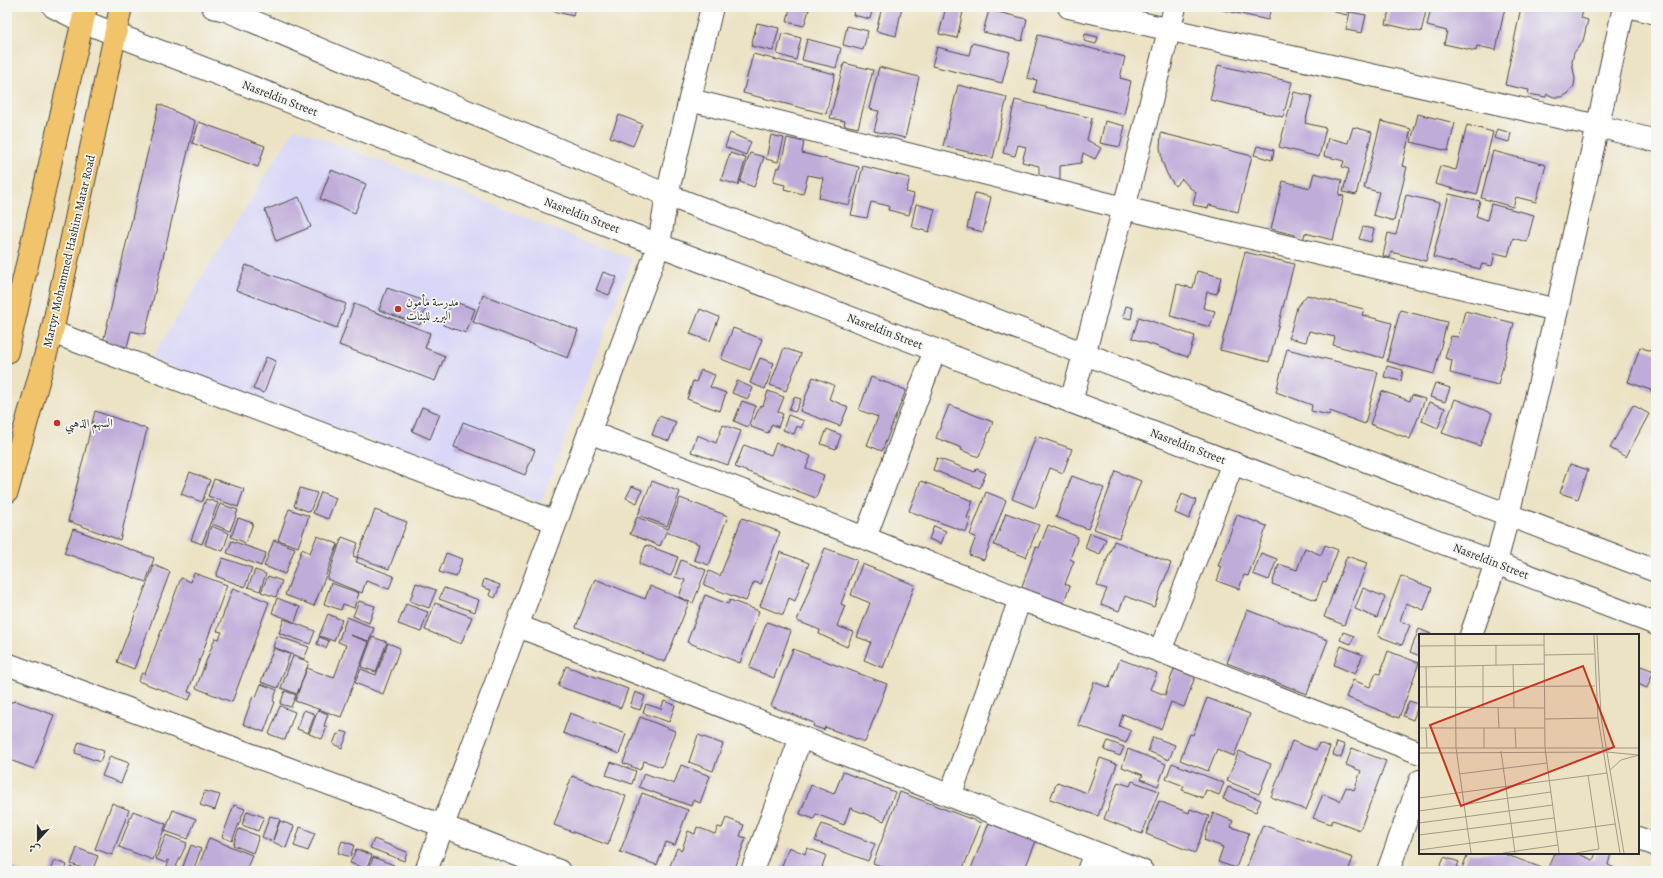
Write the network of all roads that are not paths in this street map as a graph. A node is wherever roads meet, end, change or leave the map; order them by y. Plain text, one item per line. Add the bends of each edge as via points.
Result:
1 (54, 7) edge
2 (122, 7) edge
3 (213, 7) edge
4 (712, 7) edge
5 (1069, 7) edge
6 (1175, 7) edge
7 (1624, 7) edge
8 (1632, 7) edge
9 (1656, 12) edge
10 (85, 14) edge
11 (1169, 31) junction
12 (116, 34) junction
13 (690, 100) junction
14 (1598, 126) junction
15 (1656, 140) edge
16 (667, 195) junction
17 (1124, 208) junction
18 (659, 245) junction
19 (1557, 310) junction
20 (52, 332) junction
21 (935, 350) junction
22 (7, 352) edge
23 (1084, 354) junction
24 (1071, 402) junction
25 (590, 432) junction
26 (1233, 463) junction
27 (7, 492) edge
28 (1508, 515) junction
29 (556, 522) junction
30 (865, 538) junction
31 (1496, 563) junction
32 (1656, 571) edge
33 (1020, 599) junction
34 (1656, 624) edge
35 (518, 626) junction
36 (1471, 634) edge
37 (1160, 651) junction
38 (7, 664) edge
39 (801, 737) junction
40 (1419, 753) edge
41 (1419, 784) edge
42 (950, 796) junction
43 (443, 826) junction
44 (1639, 838) edge
45 (1656, 845) edge
46 (1091, 862) edge
47 (426, 871) edge
48 (558, 871) edge
49 (752, 871) edge
50 (1142, 871) edge
51 (1388, 871) edge

1 - 10 street, Nasreldin Street
2 - 12 main road, Martyr Mohammed Hashim Matar Road
3 - 16 street
4 - 13 street
5 - 11 street
6 - 11 street
7 - 14 street
8 - 9 street
10 - 12 street, Nasreldin Street
10 - 22 main road
11 - 14 street
11 - 17 street
12 - 18 street, Nasreldin Street
12 - 20 main road, Martyr Mohammed Hashim Matar Road
13 - 16 street
13 - 17 street
14 - 15 street
14 - 19 street
16 - 18 street
16 - 23 street
17 - 19 street
17 - 23 street
18 - 21 street, Nasreldin Street
18 - 25 street
19 - 28 street
20 - 27 main road, Martyr Mohammed Hashim Matar Road
20 - 29 street
21 - 24 street, Nasreldin Street
21 - 30 street
23 - 24 street
23 - 28 street
24 - 26 street, Nasreldin Street
25 - 29 street
25 - 30 street
26 - 31 street, Nasreldin Street
26 - 37 street
28 - 31 street
28 - 32 street
29 - 35 street
30 - 33 street
31 - 34 street, Nasreldin Street
31 - 36 street
33 - 37 street
33 - 42 street
35 - 39 street
35 - 43 street
37 - 40 street
38 - 43 street
39 - 42 street
39 - 49 street
41 - 51 street
42 - 46 street
43 - 47 street
43 - 48 street
44 - 45 street
46 - 50 street

